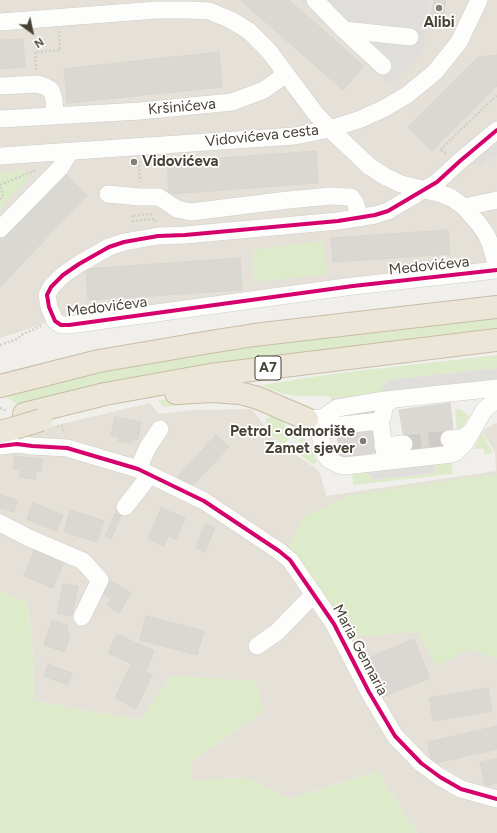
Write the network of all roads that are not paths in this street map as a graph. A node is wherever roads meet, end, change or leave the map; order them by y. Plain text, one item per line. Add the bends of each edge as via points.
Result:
1 (315, 0) edge
2 (476, 3) edge
3 (209, 6) edge
4 (0, 22) edge
5 (344, 30) junction
6 (410, 37) dead end
7 (383, 66) dead end
8 (286, 74) junction
9 (0, 86) edge
10 (56, 115) junction
11 (0, 118) edge
12 (330, 129) junction
13 (497, 130) edge
14 (70, 152) junction
15 (0, 156) edge
16 (425, 190) junction
17 (108, 194) dead end
18 (497, 200) edge
19 (464, 207) junction
20 (360, 218) junction
21 (0, 229) edge
22 (497, 269) edge
23 (497, 307) edge
24 (497, 340) edge
25 (60, 370) junction
26 (0, 374) edge
27 (0, 386) edge
28 (497, 388) edge
29 (497, 398) edge
30 (392, 400) junction
31 (307, 419) junction
32 (17, 420) edge
33 (376, 422) junction
34 (160, 429) dead end
35 (471, 432) junction
36 (449, 439) tunnel mouth
37 (0, 446) edge
38 (402, 452) junction
39 (144, 472) junction
40 (124, 507) dead end
41 (0, 523) edge
42 (314, 594) junction
43 (82, 617) dead end
44 (256, 646) dead end
45 (497, 799) edge

1 - 5 street
2 - 12 street, Vidovićeva cesta via 459,42 435,72 407,95 385,108
3 - 4 street via 189,10 157,10
3 - 8 street via 248,31 269,51
5 - 6 street
5 - 7 street
8 - 10 street, Kršinićeva via 264,90 232,102 140,111
8 - 12 street
9 - 10 street via 38,84 46,87 51,90
10 - 11 street, Kršinićeva
12 - 14 street, Vidovićeva cesta via 295,136
12 - 16 street, Medovićeva via 369,166 386,177
13 - 16 street
14 - 15 street, Vidovićeva cesta
14 - 21 street via 60,168
16 - 19 street, Medovićeva via 452,198
16 - 20 street, Medovićeva via 388,211
17 - 20 street via 159,197 177,209 191,212 288,200 346,197 355,202
18 - 19 street
19 - 22 street, Medovićeva via 486,234
20 - 22 street, Medovićeva via 158,236 124,242 109,247 63,275 47,295 49,307 55,321 61,325 69,325
23 - 25 highway, A7 via 254,335 158,350
24 - 32 highway, A7 via 210,375 105,394
25 - 26 highway via 30,367
25 - 27 highway, A7
28 - 30 street
29 - 35 street via 484,410
30 - 31 street via 337,408 322,418
30 - 33 street via 384,405 383,416
31 - 32 highway via 258,398 240,393 212,391 182,392
31 - 33 street via 334,426
31 - 38 street via 320,435 325,455 332,462 345,466
33 - 38 street via 381,426 386,457
34 - 39 street via 148,446
35 - 36 street via 462,438
35 - 38 street via 462,447 452,454
37 - 39 street, Maria Gennaria via 11,443 67,448
39 - 40 street
39 - 42 street, Maria Gennaria via 204,501 279,551 290,560
41 - 43 street via 83,561 100,580
42 - 44 street via 277,632
42 - 45 street, Maria Gennaria via 334,624 394,736 421,763 440,777 461,788

